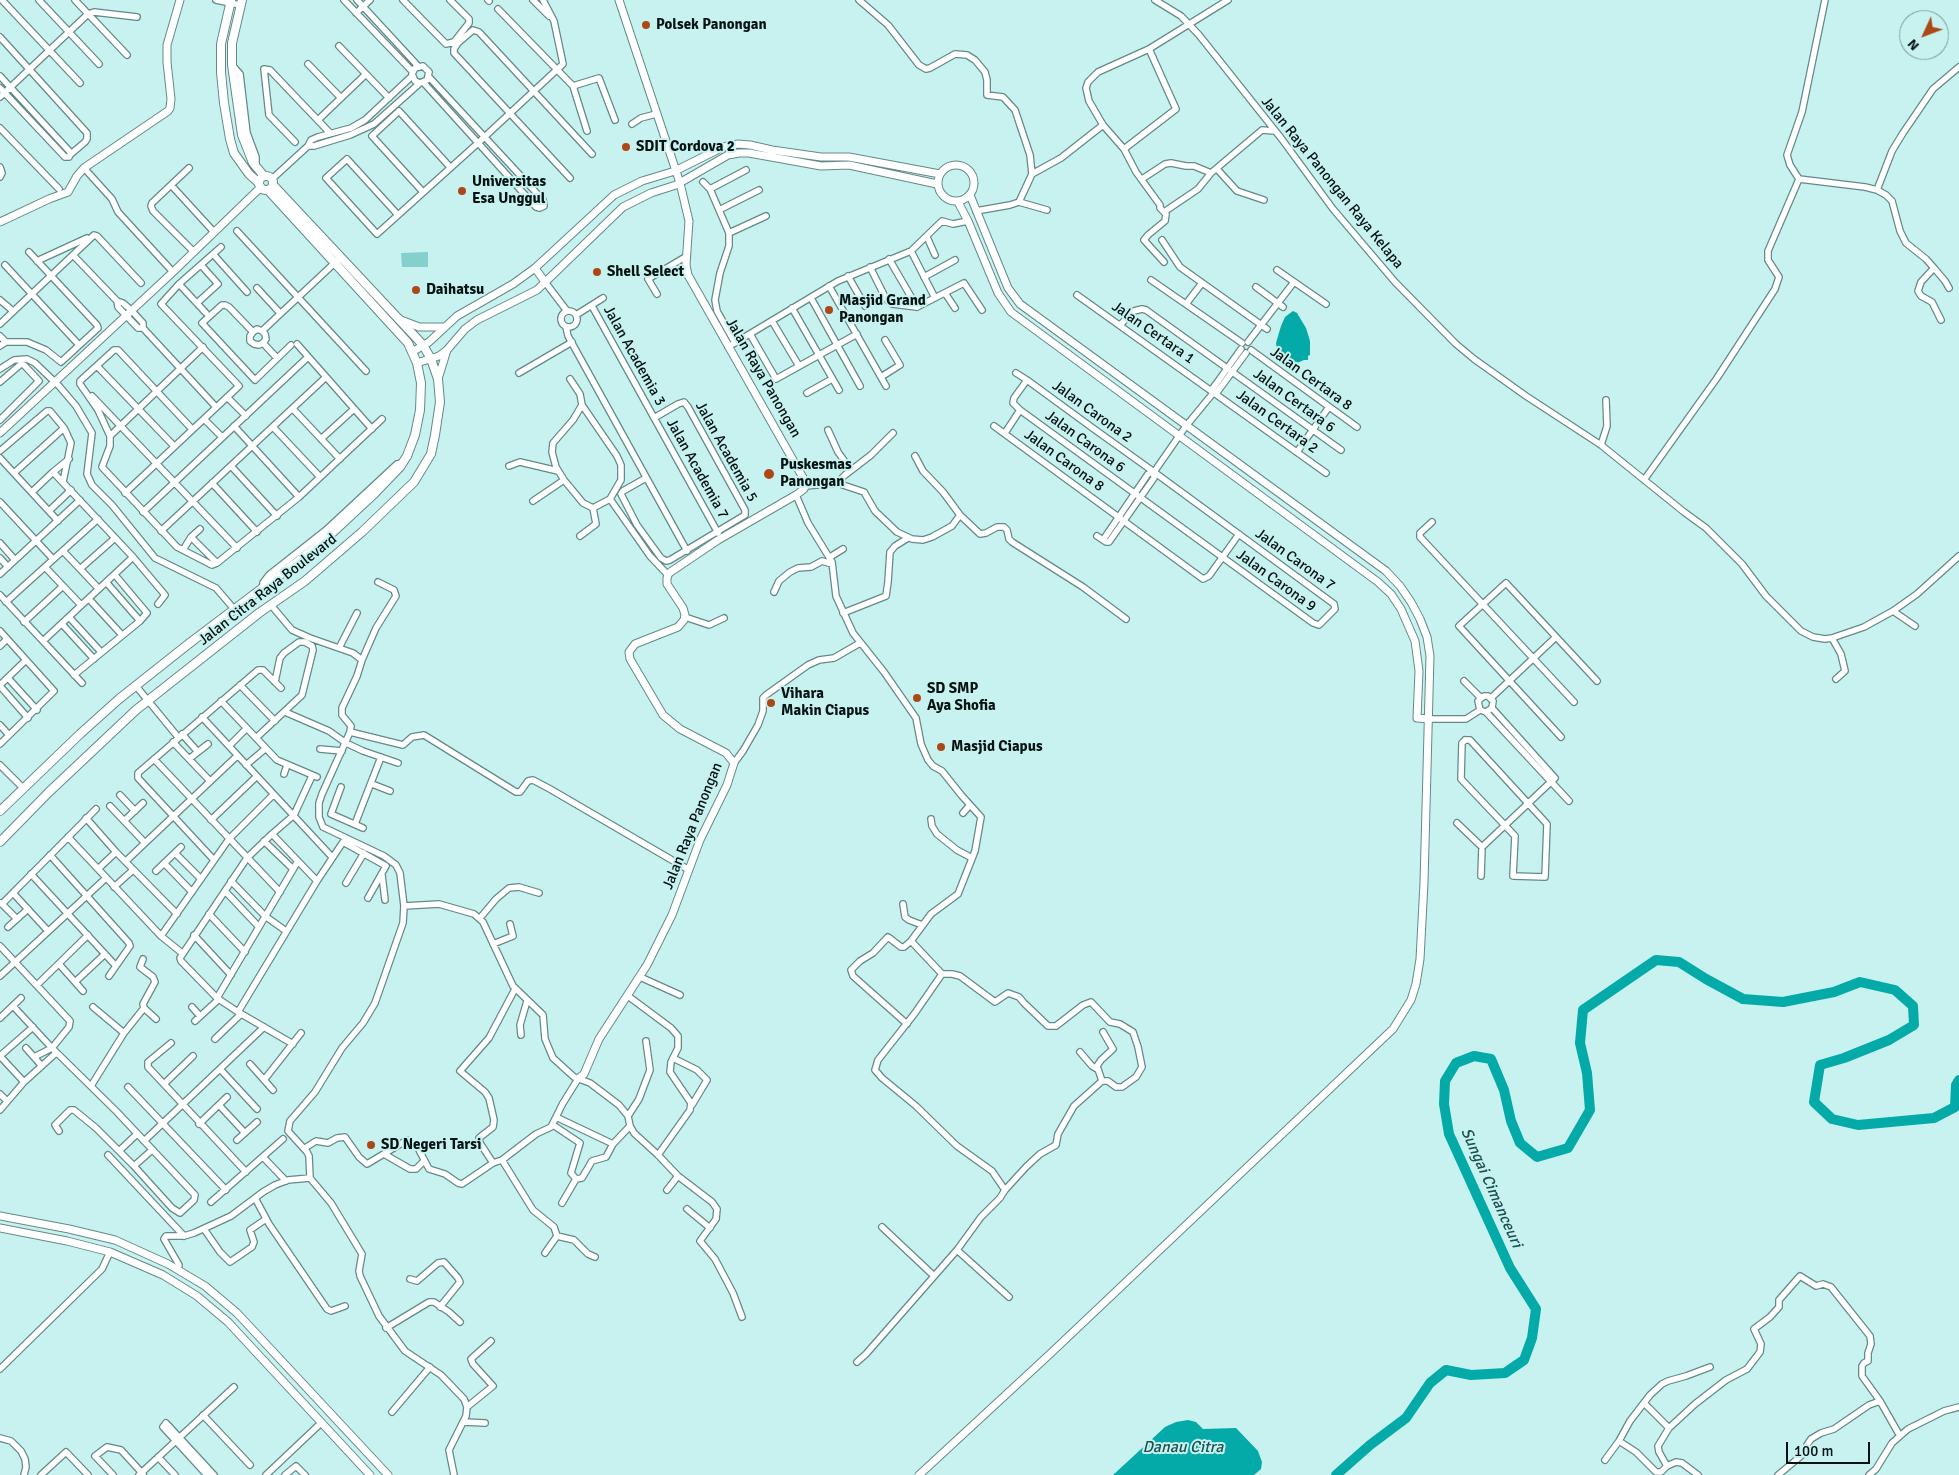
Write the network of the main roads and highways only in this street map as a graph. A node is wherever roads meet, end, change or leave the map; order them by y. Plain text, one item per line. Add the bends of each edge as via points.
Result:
1 (231, 2) edge
2 (241, 3) edge
3 (266, 183) junction
4 (338, 260) junction
5 (420, 374) junction
6 (437, 376) junction
7 (249, 598) junction
8 (259, 613) junction
9 (0, 811) edge
10 (0, 842) edge

1 - 3 main road, Jalan Citra Raya Boulevard via 222,34 220,59 228,130 238,160
2 - 3 main road, Jalan Citra Raya Boulevard via 232,43 232,65 241,102 246,148
3 - 4 main road, Jalan Citra Raya Boulevard
4 - 5 main road, Jalan Citra Raya Boulevard via 371,306 404,339
4 - 6 main road, Jalan Citra Raya Boulevard via 423,346
5 - 6 main road
5 - 7 main road, Jalan Citra Raya Boulevard via 415,435 402,463 328,532
6 - 8 main road, Jalan Citra Raya Boulevard via 440,402 436,435 431,454 414,482 321,568
7 - 8 main road
7 - 9 main road, Jalan Citra Raya Boulevard via 136,686 80,734
8 - 10 main road, Jalan Citra Raya Boulevard via 205,661 148,701

